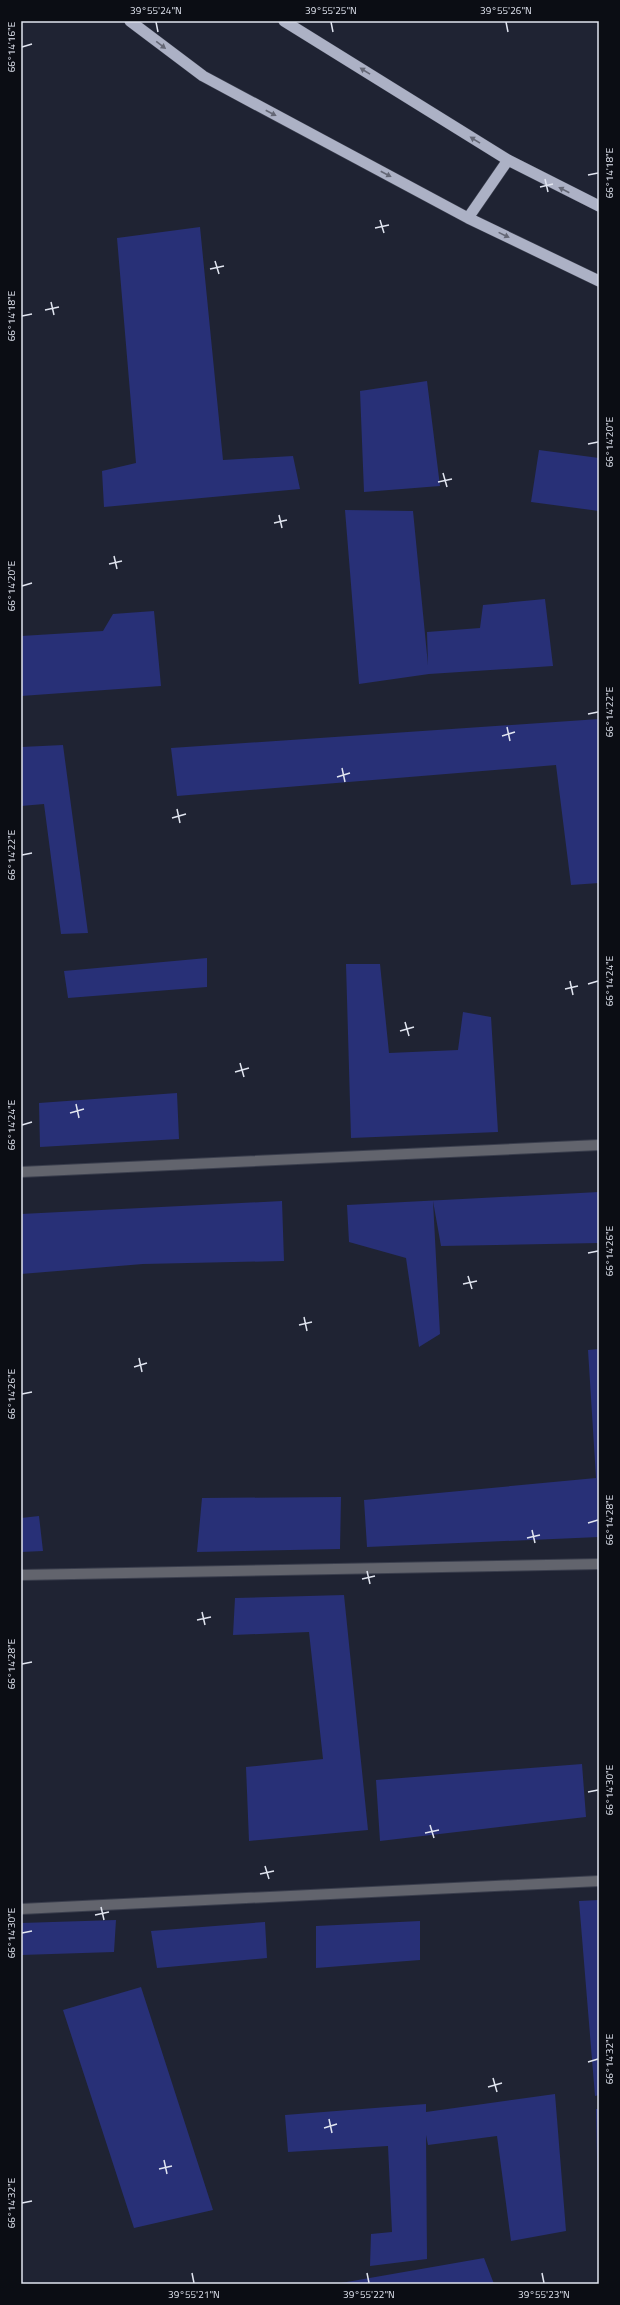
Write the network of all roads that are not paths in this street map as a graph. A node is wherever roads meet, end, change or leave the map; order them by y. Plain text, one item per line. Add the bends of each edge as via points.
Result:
1 (130, 21) edge
2 (284, 21) edge
3 (508, 160) junction
4 (599, 206) edge
5 (468, 218) junction
6 (599, 281) edge
7 (599, 1145) edge
8 (21, 1172) edge
9 (599, 1564) edge
10 (21, 1575) edge
11 (599, 1882) edge
12 (21, 1909) edge

1 -> 5 highway via 202,76
3 -> 2 highway
4 -> 3 highway
3 - 5 highway
5 -> 6 highway
7 - 8 street
9 - 10 street
11 - 12 street

